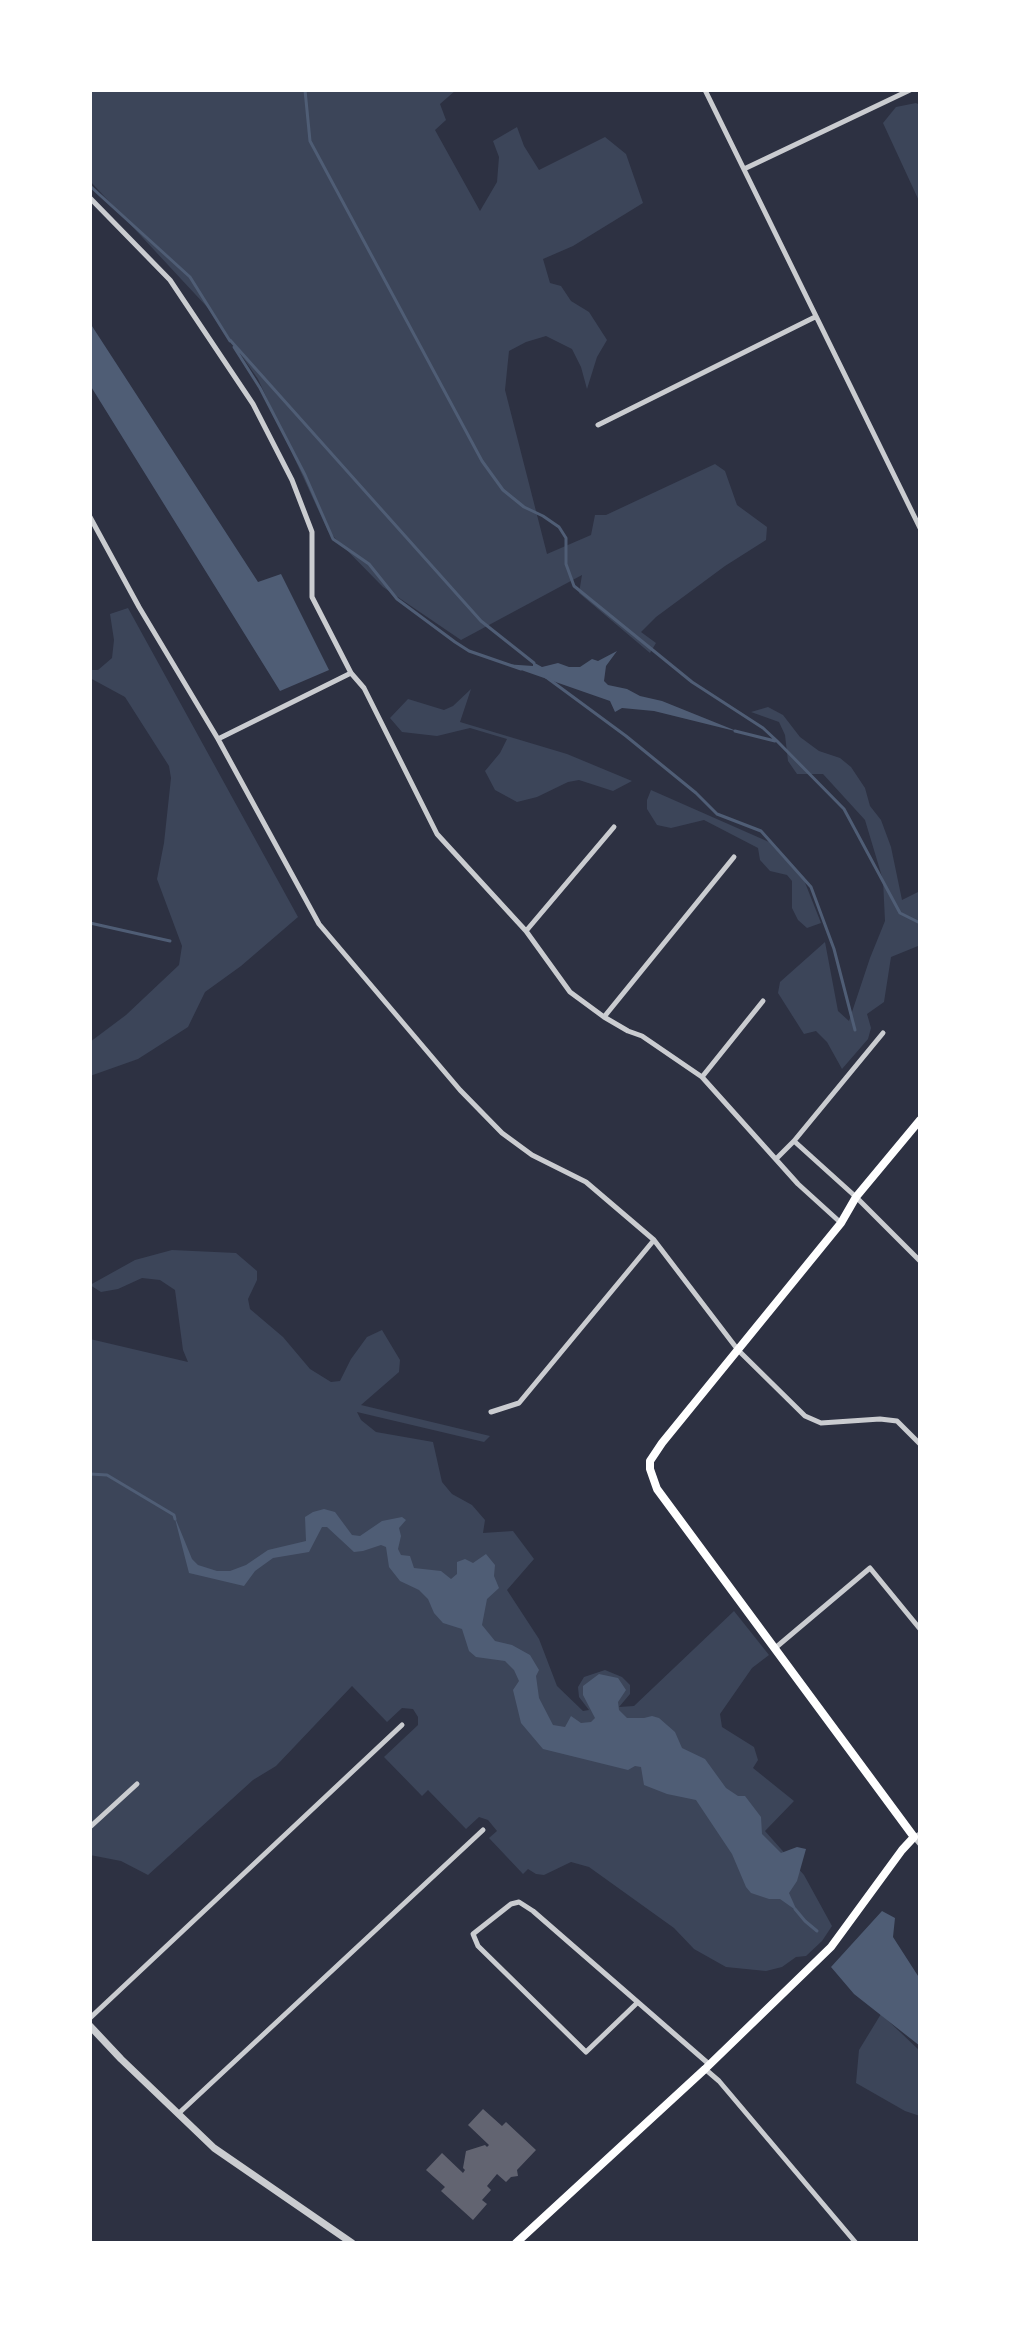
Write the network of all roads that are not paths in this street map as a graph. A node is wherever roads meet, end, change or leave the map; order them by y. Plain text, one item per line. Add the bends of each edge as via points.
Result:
1 (705, 90) edge
2 (910, 90) edge
3 (744, 169) junction
4 (90, 198) edge
5 (815, 317) junction
6 (598, 425) dead end
7 (90, 517) edge
8 (920, 528) edge
9 (351, 673) junction
10 (218, 739) junction
11 (615, 827) dead end
12 (734, 857) dead end
13 (526, 931) junction
14 (763, 1001) dead end
15 (604, 1017) junction
16 (883, 1033) dead end
17 (702, 1077) junction
18 (920, 1120) edge
19 (794, 1141) junction
20 (777, 1158) junction
21 (856, 1197) junction
22 (841, 1223) junction
23 (654, 1240) junction
24 (920, 1261) edge
25 (738, 1350) junction
26 (491, 1412) dead end
27 (920, 1444) edge
28 (920, 1629) edge
29 (774, 1649) junction
30 (402, 1725) dead end
31 (137, 1784) dead end
32 (90, 1827) edge
33 (483, 1830) dead end
34 (918, 1839) edge
35 (637, 2003) junction
36 (90, 2018) edge
37 (90, 2026) edge
38 (707, 2067) junction
39 (178, 2114) junction
40 (352, 2243) edge
41 (516, 2243) edge
42 (856, 2243) edge

1 - 3 street
2 - 3 street
3 - 5 street
4 - 9 street via 170,280 253,404 292,480 312,532 312,597
5 - 6 street
5 - 8 street
7 - 10 street
9 - 10 street
9 - 13 street via 364,688 437,834
10 - 23 street via 319,924 460,1090 502,1132 532,1155 586,1182
11 - 13 street
12 - 15 street
13 - 15 street via 570,992
14 - 17 street
15 - 17 street via 642,1036
16 - 19 street
17 - 20 street
18 - 21 main road
19 - 20 street
19 - 21 street
20 - 22 street via 798,1184
21 - 22 main road
21 - 24 street
22 - 25 main road
23 - 25 street
23 - 26 street via 519,1403
25 - 27 street via 806,1416 821,1423 897,1421
25 - 29 main road via 651,1461 652,1478
28 - 29 street via 870,1568
29 - 34 main road
30 - 36 street
31 - 32 street
33 - 39 street
34 - 38 main road via 902,1850 831,1947
35 - 35 street via 519,1902 511,1904 473,1935 478,1946 586,2052
35 - 38 street
37 - 39 street
38 - 41 main road
38 - 42 street
39 - 40 street via 214,2148

